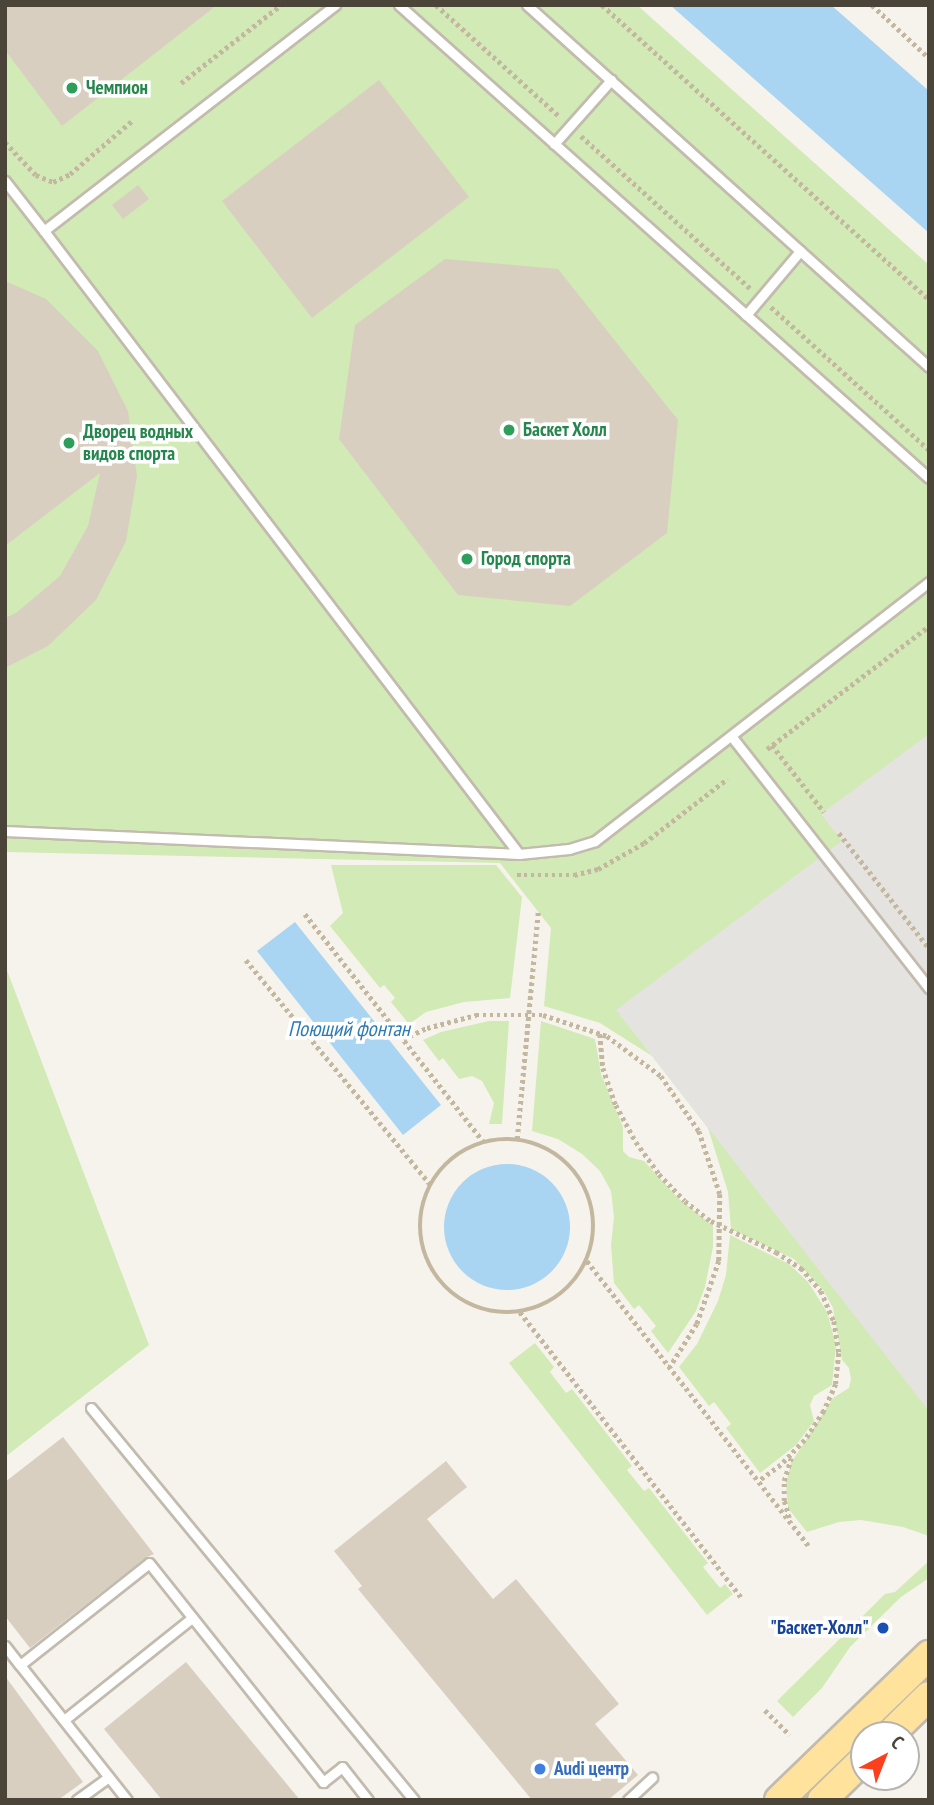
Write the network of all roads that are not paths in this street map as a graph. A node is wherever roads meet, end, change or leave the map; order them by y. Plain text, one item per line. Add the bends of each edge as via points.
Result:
1 (335, 5) edge
2 (399, 5) edge
3 (527, 5) edge
4 (611, 80) junction
5 (554, 144) junction
6 (5, 181) edge
7 (44, 232) junction
8 (800, 251) junction
9 (746, 315) junction
10 (929, 367) edge
11 (929, 478) edge
12 (929, 582) edge
13 (732, 737) junction
14 (5, 831) edge
15 (519, 854) junction
16 (929, 988) edge
17 (91, 1408) dead end
18 (192, 1618) junction
19 (5, 1646) edge
20 (929, 1655) edge
21 (20, 1665) junction
22 (929, 1696) edge
23 (64, 1720) junction
24 (903, 1721) edge
25 (850, 1773) edge
26 (109, 1777) junction
27 (652, 1778) dead end
28 (77, 1800) edge
29 (127, 1800) edge
30 (368, 1800) edge
31 (414, 1800) edge
32 (628, 1800) edge
33 (779, 1800) edge
34 (822, 1800) edge

1 - 7 lane
2 - 5 lane
3 - 4 lane
4 - 5 lane
4 - 8 lane
5 - 9 lane
6 - 7 lane
7 - 15 lane
8 - 9 lane
8 - 10 lane
9 - 11 lane
12 - 13 lane
13 - 15 lane via 595,841 551,853
13 - 16 lane
14 - 15 lane
17 - 31 lane
18 - 21 lane via 149,1563
18 - 23 lane
18 - 30 lane via 323,1782 342,1767
19 - 21 lane
20 - 33 main road
21 - 23 lane
22 - 24 main road
23 - 26 lane
25 - 34 main road
26 - 28 lane
26 - 29 lane
27 - 32 lane

